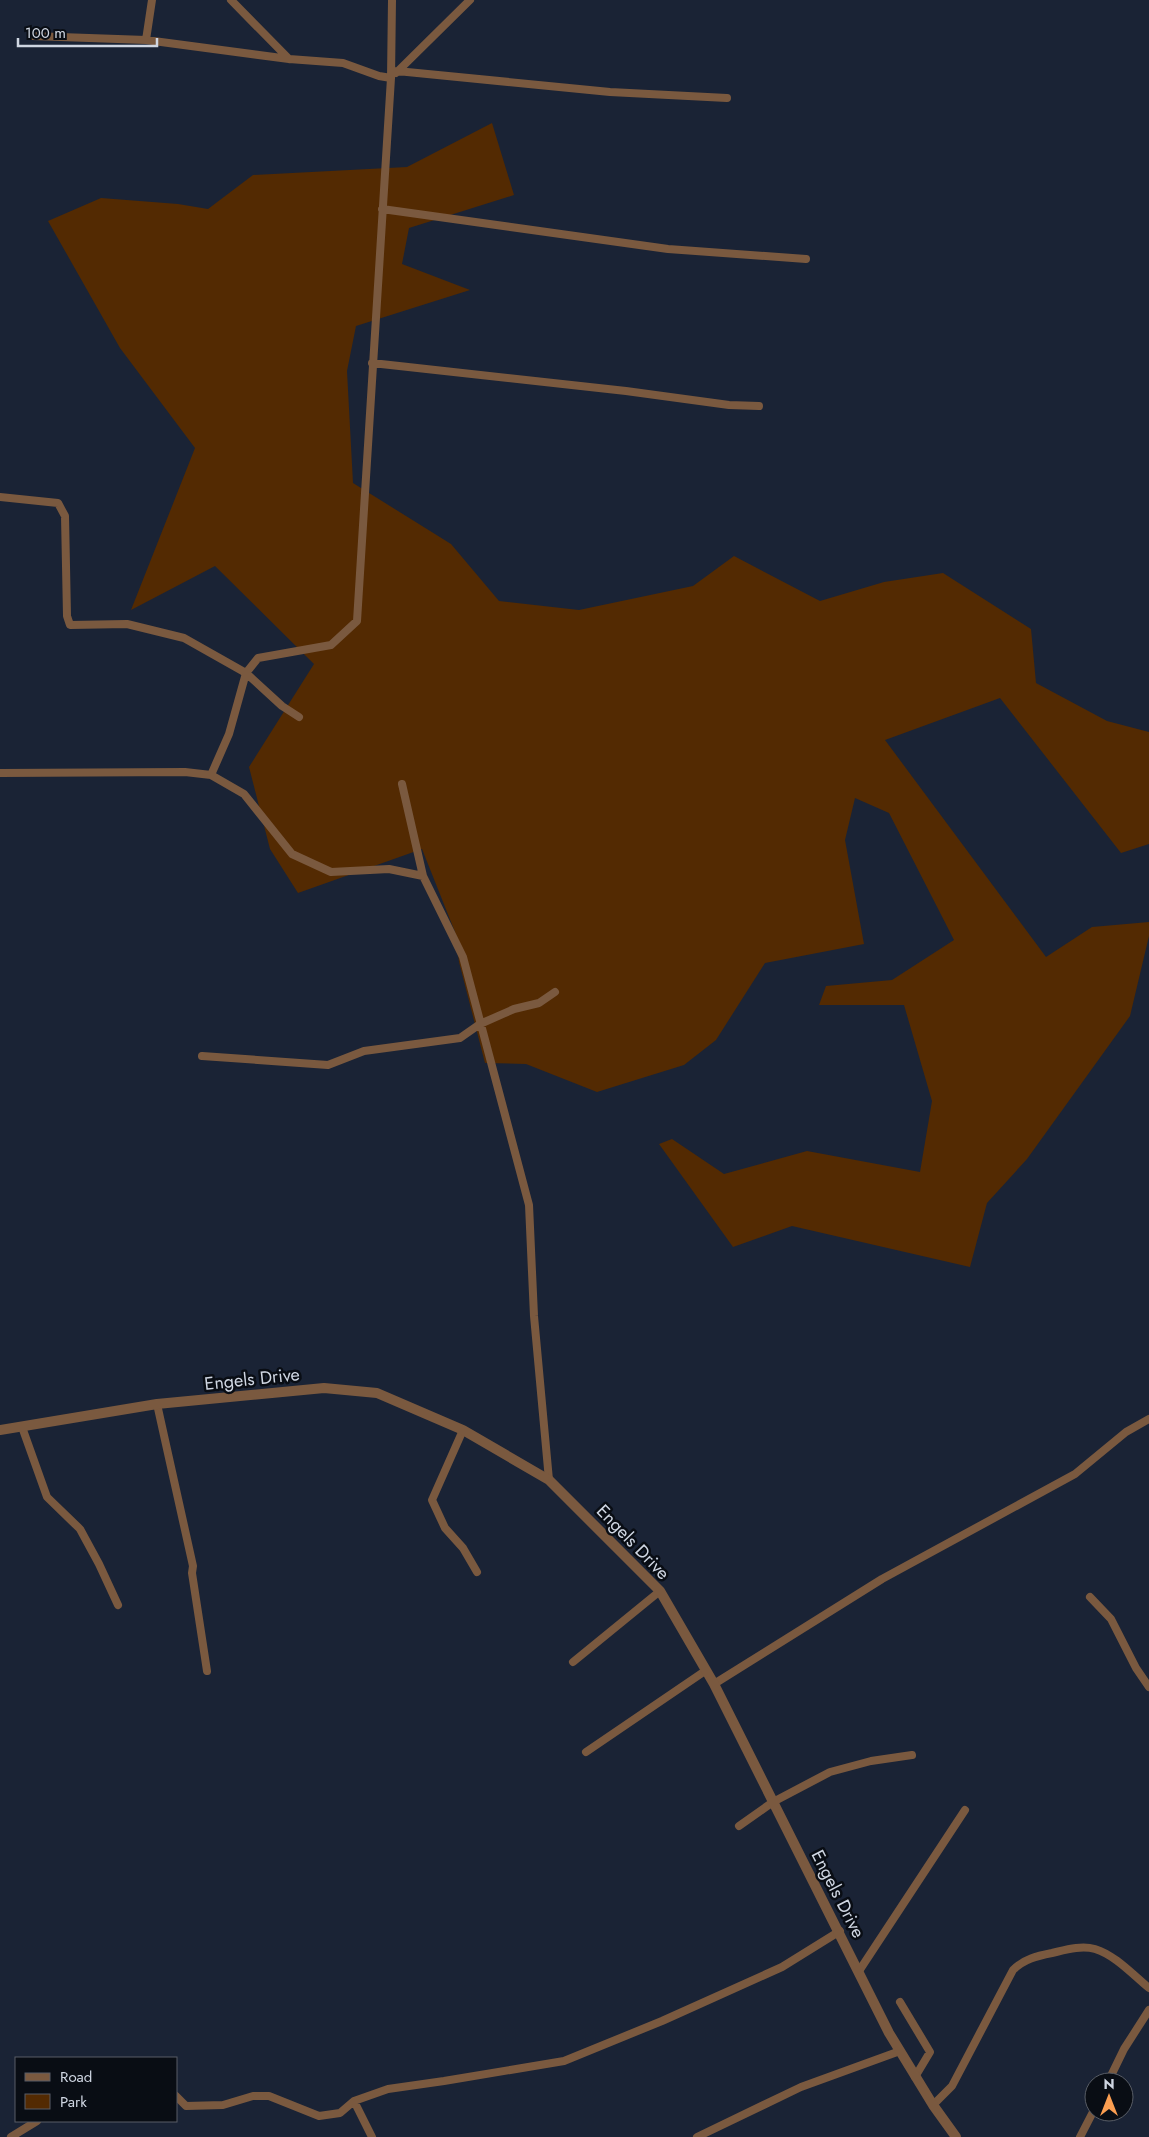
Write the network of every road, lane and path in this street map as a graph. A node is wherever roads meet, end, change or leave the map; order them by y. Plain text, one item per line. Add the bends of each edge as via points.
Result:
1 (152, 0) edge
2 (231, 0) edge
3 (392, 0) edge
4 (470, 0) edge
5 (32, 36) dead end
6 (146, 40) junction
7 (289, 59) junction
8 (397, 71) junction
9 (390, 78) junction
10 (727, 98) dead end
11 (382, 210) junction
12 (806, 259) dead end
13 (372, 364) junction
14 (759, 406) dead end
15 (0, 497) edge
16 (246, 673) junction
17 (298, 718) dead end
18 (0, 773) edge
19 (211, 775) junction
20 (402, 784) dead end
21 (423, 876) junction
22 (555, 992) dead end
23 (480, 1024) junction
24 (202, 1056) dead end
25 (158, 1404) junction
26 (1149, 1419) edge
27 (22, 1427) junction
28 (0, 1430) edge
29 (463, 1430) junction
30 (549, 1480) junction
31 (477, 1572) dead end
32 (660, 1591) junction
33 (1090, 1596) dead end
34 (118, 1605) dead end
35 (573, 1662) dead end
36 (207, 1671) dead end
37 (705, 1671) junction
38 (714, 1684) junction
39 (1149, 1687) edge
40 (586, 1752) dead end
41 (912, 1754) dead end
42 (773, 1802) junction
43 (965, 1810) dead end
44 (739, 1826) dead end
45 (840, 1931) junction
46 (859, 1971) junction
47 (1149, 1988) edge
48 (900, 2002) dead end
49 (1149, 2010) edge
50 (900, 2051) junction
51 (1113, 2072) edge
52 (915, 2077) junction
53 (178, 2098) edge
54 (354, 2101) junction
55 (933, 2105) junction
56 (35, 2122) edge
57 (1088, 2122) edge
58 (11, 2137) edge
59 (372, 2137) edge
60 (697, 2137) edge
61 (956, 2137) edge
62 (1080, 2137) edge

1 - 6 street
2 - 7 street
3 - 9 street
4 - 8 street
5 - 6 street
6 - 7 street
7 - 9 street via 343,62
8 - 9 street
8 - 10 street via 610,92
9 - 11 street
11 - 12 street via 668,249
11 - 13 street
13 - 14 street
13 - 16 street via 357,621 331,645 258,658
15 - 16 street via 58,503 65,516 67,616 70,626 127,624 184,638
16 - 17 street
16 - 19 street via 229,734
18 - 19 street via 185,772
19 - 21 street via 244,794 292,854 331,872 389,869
20 - 21 street
21 - 23 street via 463,957
22 - 23 street via 539,1002
23 - 24 street via 460,1038 364,1051 328,1065
23 - 30 street via 529,1205 534,1316
25 - 27 street, Engels Drive
25 - 29 street, Engels Drive via 324,1388 377,1394
25 - 36 street via 193,1566
26 - 38 street via 1126,1432 1075,1474 882,1579
27 - 28 street, Engels Drive
27 - 34 street via 47,1497 80,1530
29 - 30 street, Engels Drive
29 - 31 street via 432,1500 445,1528
30 - 32 street, Engels Drive
32 - 35 street
32 - 37 street, Engels Drive
33 - 39 street via 1111,1620
37 - 38 street, Engels Drive
37 - 40 street
38 - 42 street, Engels Drive
41 - 42 street via 830,1772
42 - 44 street
42 - 45 street, Engels Drive
43 - 46 street
45 - 46 street, Engels Drive
45 - 54 street via 782,1967 662,2021 564,2060 388,2089
46 - 50 street, Engels Drive
47 - 55 street via 1094,1949 1081,1948 1036,1956 1021,1963 1013,1970 952,2086
48 - 52 street via 930,2052
49 - 51 street
50 - 52 street, Engels Drive
50 - 60 street via 801,2087
52 - 55 street, Engels Drive
53 - 54 street via 186,2106 269,2096 319,2116 340,2113
54 - 59 street
55 - 61 street, Engels Drive
56 - 58 street
57 - 62 street

